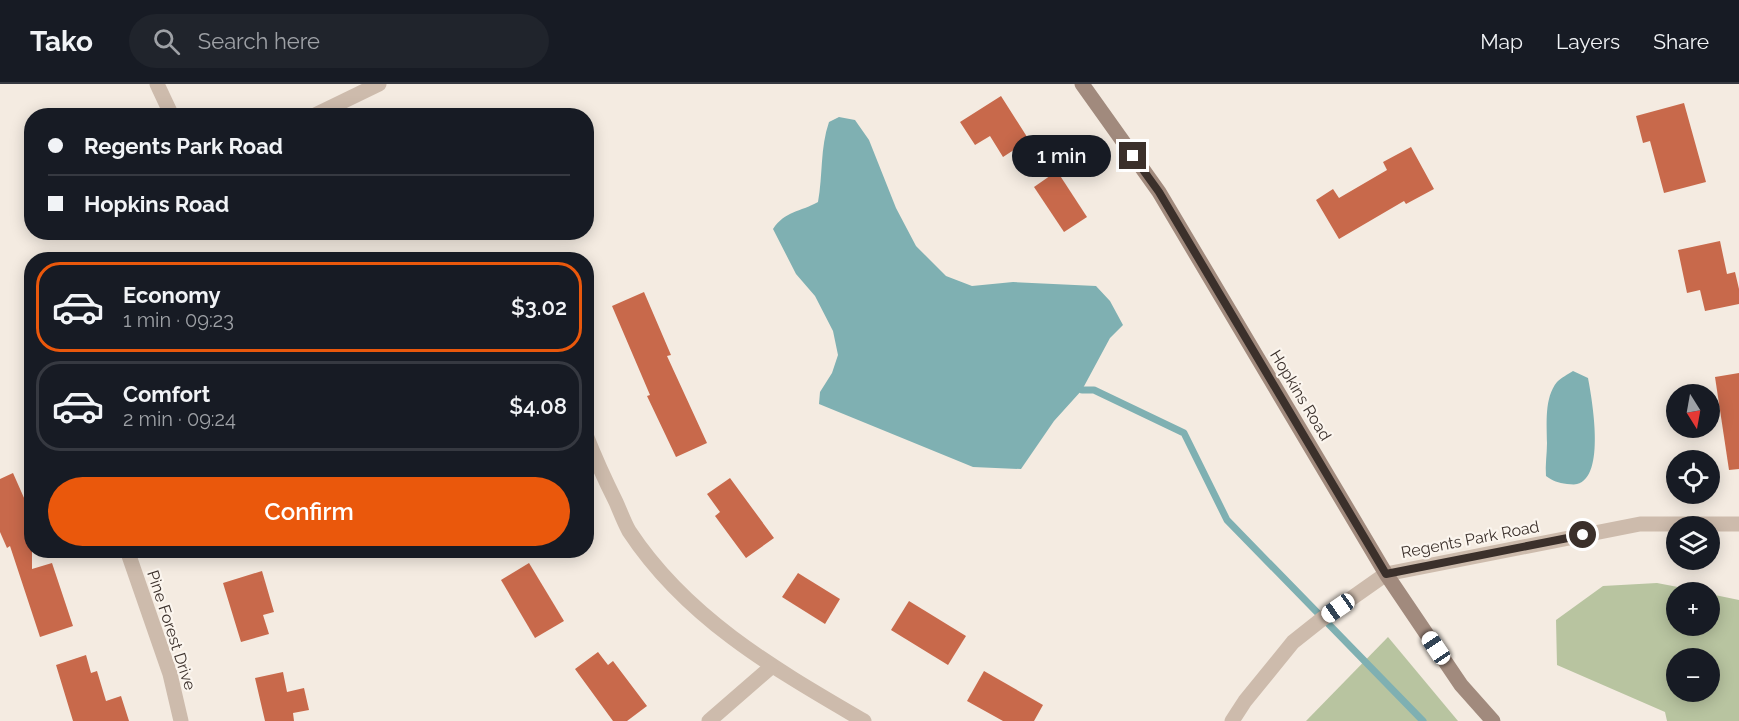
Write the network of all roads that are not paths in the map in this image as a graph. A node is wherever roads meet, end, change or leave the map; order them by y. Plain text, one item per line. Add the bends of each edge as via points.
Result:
1 (157, 84) edge
2 (379, 84) edge
3 (1082, 84) edge
4 (168, 108) edge
5 (330, 108) edge
6 (594, 457) edge
7 (1739, 524) edge
8 (130, 558) edge
9 (1386, 574) junction
10 (771, 667) junction
11 (181, 721) edge
12 (709, 721) edge
13 (864, 721) edge
14 (1232, 721) edge
15 (1493, 721) edge

1 - 4 street
2 - 5 street
3 - 9 main road, Hopkins Road via 1159,192
6 - 10 street via 629,530 669,582 711,621
7 - 9 street, Regents Park Road via 1640,524
8 - 11 street, Pine Forest Drive via 170,674
9 - 14 street via 1293,642
9 - 15 main road, Hopkins Road via 1461,685
10 - 12 street
10 - 13 street

